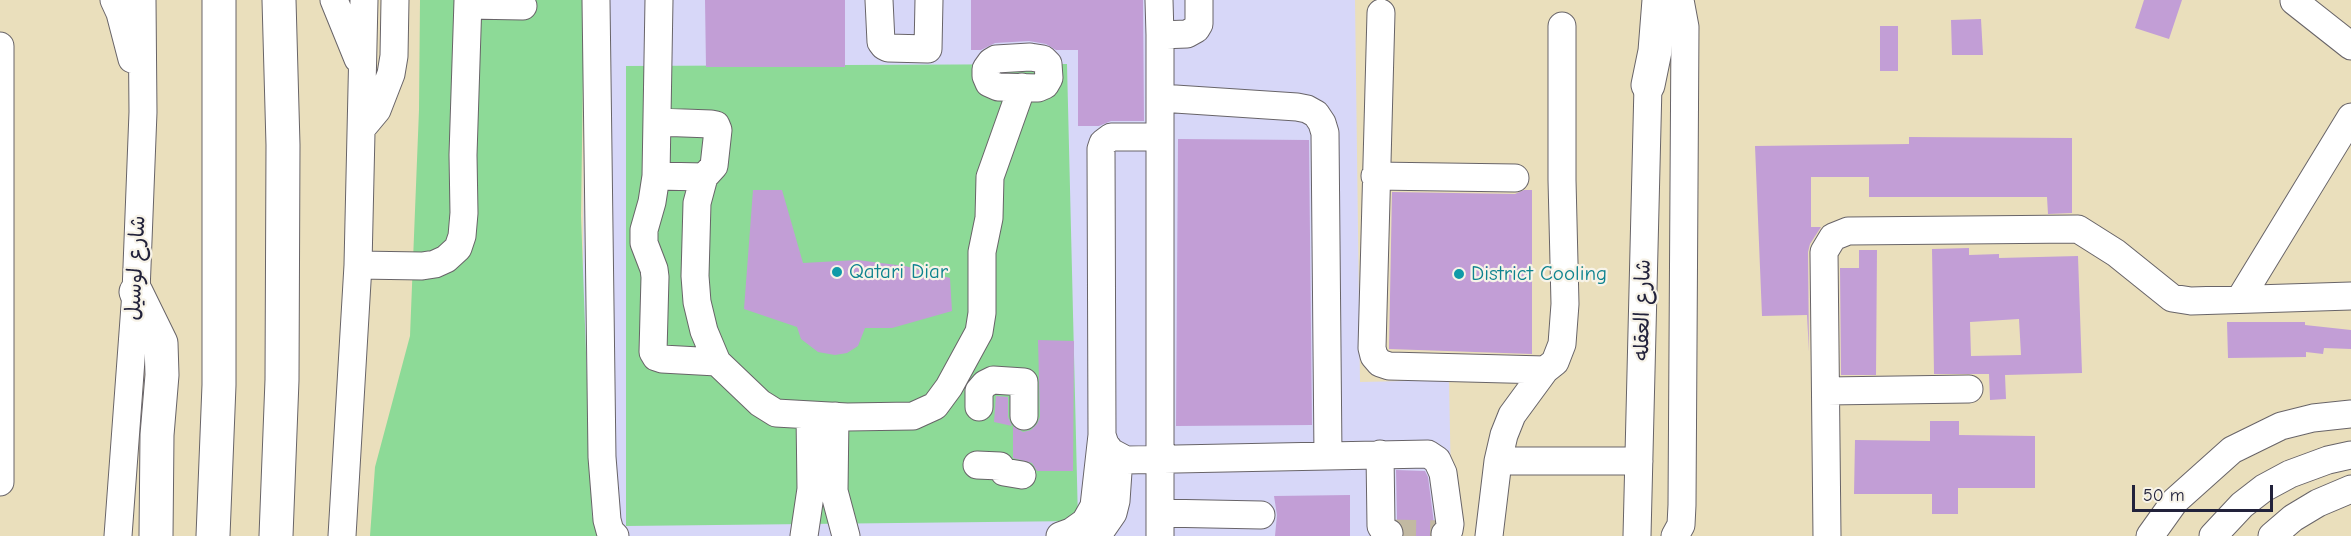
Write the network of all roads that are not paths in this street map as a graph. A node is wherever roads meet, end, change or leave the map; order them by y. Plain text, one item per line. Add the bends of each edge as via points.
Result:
1 (114, 0) edge
2 (142, 0) edge
3 (219, 0) edge
4 (279, 0) edge
5 (334, 0) edge
6 (395, 0) edge
7 (596, 0) edge
8 (659, 0) edge
9 (879, 0) edge
10 (929, 0) edge
11 (1159, 0) edge
12 (1199, 0) edge
13 (1643, 0) edge
14 (1659, 0) edge
15 (1680, 0) edge
16 (2294, 1) edge
17 (468, 2) edge
18 (362, 6) edge
19 (523, 6) dead end
20 (1381, 13) dead end
21 (1562, 26) dead end
22 (1160, 35) junction
23 (0, 46) edge
24 (2351, 46) edge
25 (362, 69) junction
26 (1648, 85) junction
27 (1023, 87) dead end
28 (1160, 98) junction
29 (143, 112) junction
30 (2351, 117) edge
31 (657, 122) junction
32 (362, 128) junction
33 (1160, 137) junction
34 (656, 176) junction
35 (1376, 176) junction
36 (704, 177) junction
37 (1515, 178) dead end
38 (358, 265) junction
39 (136, 292) junction
40 (2351, 296) edge
41 (2240, 299) junction
42 (717, 362) junction
43 (1545, 370) junction
44 (1969, 389) dead end
45 (1827, 391) junction
46 (979, 407) dead end
47 (2351, 414) edge
48 (823, 416) junction
49 (1024, 416) dead end
50 (1102, 435) junction
51 (1380, 454) junction
52 (2351, 455) edge
53 (1328, 456) junction
54 (1119, 457) junction
55 (1161, 459) junction
56 (1639, 460) junction
57 (1498, 461) junction
58 (977, 465) dead end
59 (1022, 475) dead end
60 (0, 482) edge
61 (1108, 486) junction
62 (2351, 489) edge
63 (1261, 515) dead end
64 (1160, 524) edge
65 (1389, 533) dead end
66 (1444, 534) dead end
67 (118, 536) edge
68 (156, 536) edge
69 (213, 536) edge
70 (276, 536) edge
71 (342, 536) edge
72 (615, 536) edge
73 (804, 536) edge
74 (846, 536) edge
75 (1060, 536) edge
76 (1090, 536) edge
77 (1489, 536) edge
78 (1637, 536) edge
79 (1675, 536) edge
80 (1827, 536) edge
81 (2150, 536) edge
82 (2213, 536) edge
83 (2272, 536) edge

1 - 29 street
2 - 29 street, شارع لوسيل
3 - 69 main road via 219,385
4 - 70 main road via 282,380
5 - 25 street
6 - 32 street via 391,74 377,110
7 - 72 street via 602,457 607,520
8 - 31 street
9 - 10 street via 884,46 928,50
11 - 22 street
12 - 22 street via 1196,29 1187,34
13 - 26 main road
14 - 26 main road
15 - 79 street via 1685,27 1683,493 1681,525
16 - 24 street
17 - 19 street
17 - 38 street via 464,213 459,248 435,264
18 - 25 street
20 - 35 street
21 - 43 street via 1565,304 1562,344 1555,362
22 - 28 street
23 - 60 street
25 - 32 street
26 - 56 street, شارع العقله
27 - 48 street via 990,177 979,332 954,380 935,406 913,416
28 - 33 street
28 - 53 street via 1297,106 1316,114 1322,123
29 - 39 street, شارع لوسيل
30 - 41 street
31 - 34 street
31 - 36 street via 716,125 714,166
32 - 38 street
33 - 50 street via 1111,137 1101,149
33 - 55 street
34 - 36 street
34 - 42 street via 644,230 655,277 653,352 662,359
35 - 37 street
35 - 43 street via 1372,348 1380,363
36 - 42 street via 697,203 695,276 704,331
38 - 71 street
39 - 67 street, شارع لوسيل
39 - 68 main road via 161,343
40 - 41 street
41 - 45 street via 2172,298 2116,253 2078,229 1848,231 1833,237 1824,252
42 - 48 street via 760,403 777,413
43 - 57 street via 1512,415
44 - 45 street
45 - 80 street
46 - 49 street via 979,392 985,384 993,380 1024,382
47 - 81 street via 2281,426 2232,450 2175,501
48 - 73 street
48 - 74 street via 834,491
50 - 54 street via 1105,444
50 - 61 street
51 - 53 street
51 - 65 street via 1381,526
51 - 66 street via 1422,453 1437,460 1443,473 1450,524
52 - 82 street via 2290,474 2264,488
53 - 55 street
54 - 55 street
54 - 61 street
55 - 64 street
56 - 57 street
56 - 78 street, شارع العقله
57 - 77 street
58 - 59 street via 1000,466 1004,472
61 - 75 street via 1085,522
61 - 76 street via 1113,513 1102,530
62 - 83 street via 2318,503
63 - 64 street

